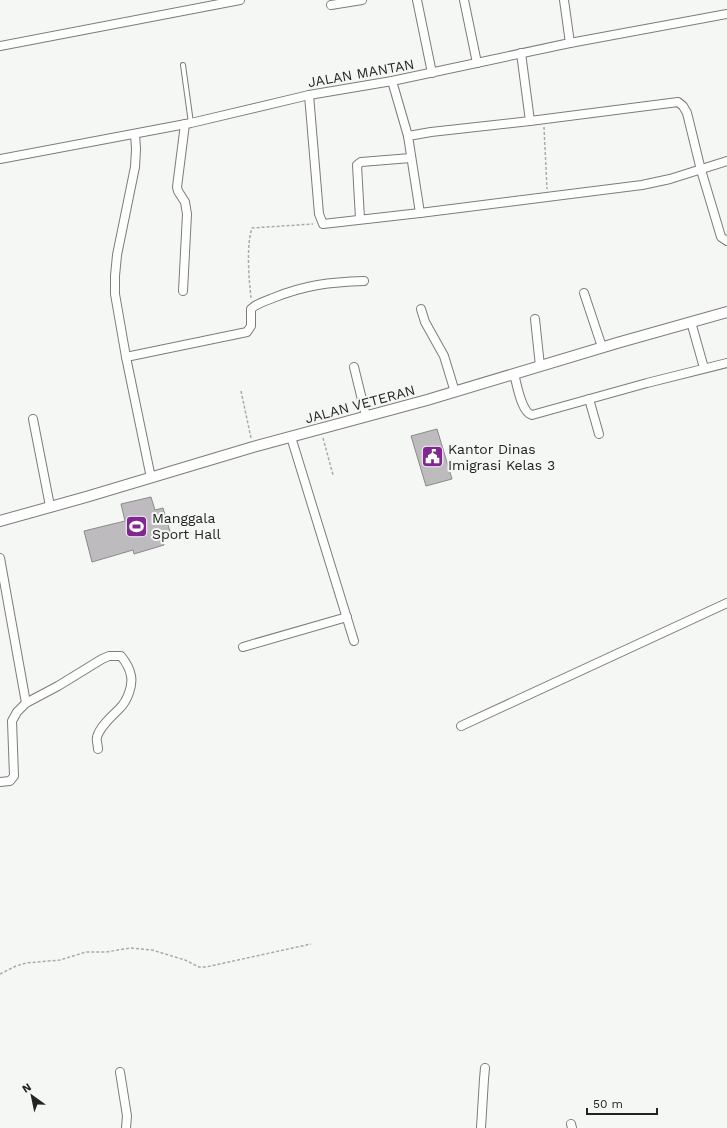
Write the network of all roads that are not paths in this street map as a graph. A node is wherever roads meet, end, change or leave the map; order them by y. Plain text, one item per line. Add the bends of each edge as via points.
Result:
1 (240, 0) edge
2 (362, 0) edge
3 (417, 0) edge
4 (464, 0) edge
5 (564, 0) edge
6 (331, 5) dead end
7 (727, 14) edge
8 (570, 43) junction
9 (0, 46) edge
10 (521, 53) junction
11 (476, 63) junction
12 (183, 65) dead end
13 (432, 73) junction
14 (392, 81) junction
15 (309, 95) junction
16 (530, 121) junction
17 (188, 123) junction
18 (135, 134) junction
19 (408, 136) junction
20 (411, 158) junction
21 (0, 159) edge
22 (727, 161) edge
23 (701, 170) junction
24 (420, 213) junction
25 (360, 219) junction
26 (727, 241) edge
27 (364, 281) dead end
28 (183, 291) dead end
29 (584, 293) dead end
30 (421, 309) dead end
31 (727, 312) edge
32 (535, 319) dead end
33 (690, 322) junction
34 (602, 347) junction
35 (126, 357) junction
36 (727, 363) edge
37 (540, 366) junction
38 (354, 367) dead end
39 (704, 368) junction
40 (514, 374) junction
41 (454, 392) junction
42 (588, 399) junction
43 (366, 416) junction
44 (33, 419) dead end
45 (599, 434) dead end
46 (291, 436) junction
47 (151, 478) junction
48 (50, 506) junction
49 (0, 521) edge
50 (0, 558) edge
51 (727, 603) edge
52 (347, 617) junction
53 (354, 641) dead end
54 (243, 647) dead end
55 (26, 703) junction
56 (460, 726) dead end
57 (98, 749) dead end
58 (0, 782) edge
59 (486, 1068) dead end
60 (120, 1072) dead end
61 (126, 1128) edge
62 (481, 1128) edge

1 - 9 street
2 - 6 street
3 - 13 street
4 - 11 street
5 - 8 street
7 - 8 street, JALAN MANTAN
8 - 10 street, JALAN MANTAN
10 - 11 street, JALAN MANTAN
10 - 16 street
11 - 13 street, JALAN MANTAN
12 - 17 lane
13 - 14 street, JALAN MANTAN
14 - 15 street, JALAN MANTAN
14 - 19 street
15 - 17 street, JALAN MANTAN
15 - 25 street via 319,214 323,224
16 - 19 street
16 - 23 street via 678,102 684,106 687,113
17 - 18 street, JALAN MANTAN
17 - 28 street via 178,187 187,214
18 - 21 street, JALAN MANTAN
18 - 35 street via 135,167 115,276 115,294
19 - 20 street
20 - 24 street
20 - 25 street via 361,162 357,166
22 - 23 street
23 - 24 street via 642,184
23 - 26 street via 719,230
24 - 25 street
27 - 35 street via 323,283 261,302 252,307 251,326 247,332
29 - 34 street
30 - 41 street via 425,322 444,356
31 - 33 street, JALAN VETERAN
32 - 37 street
33 - 34 street, JALAN VETERAN
33 - 39 street
34 - 37 street, JALAN VETERAN
35 - 47 street
36 - 39 street
37 - 40 street, JALAN VETERAN
38 - 43 street
39 - 42 street
40 - 41 street, JALAN VETERAN
40 - 42 street via 523,407 529,414
41 - 43 street, JALAN VETERAN
42 - 45 street
43 - 46 street, JALAN VETERAN
44 - 48 street
46 - 47 street, JALAN VETERAN
46 - 52 street
47 - 48 street, JALAN VETERAN
48 - 49 street, JALAN VETERAN
50 - 55 street
51 - 56 street
52 - 53 street
52 - 54 street
55 - 57 street via 102,659 121,656 131,676 131,684 122,706 102,727 97,737
55 - 58 street via 12,721 14,776 10,781
59 - 62 street
60 - 61 street via 127,1116

